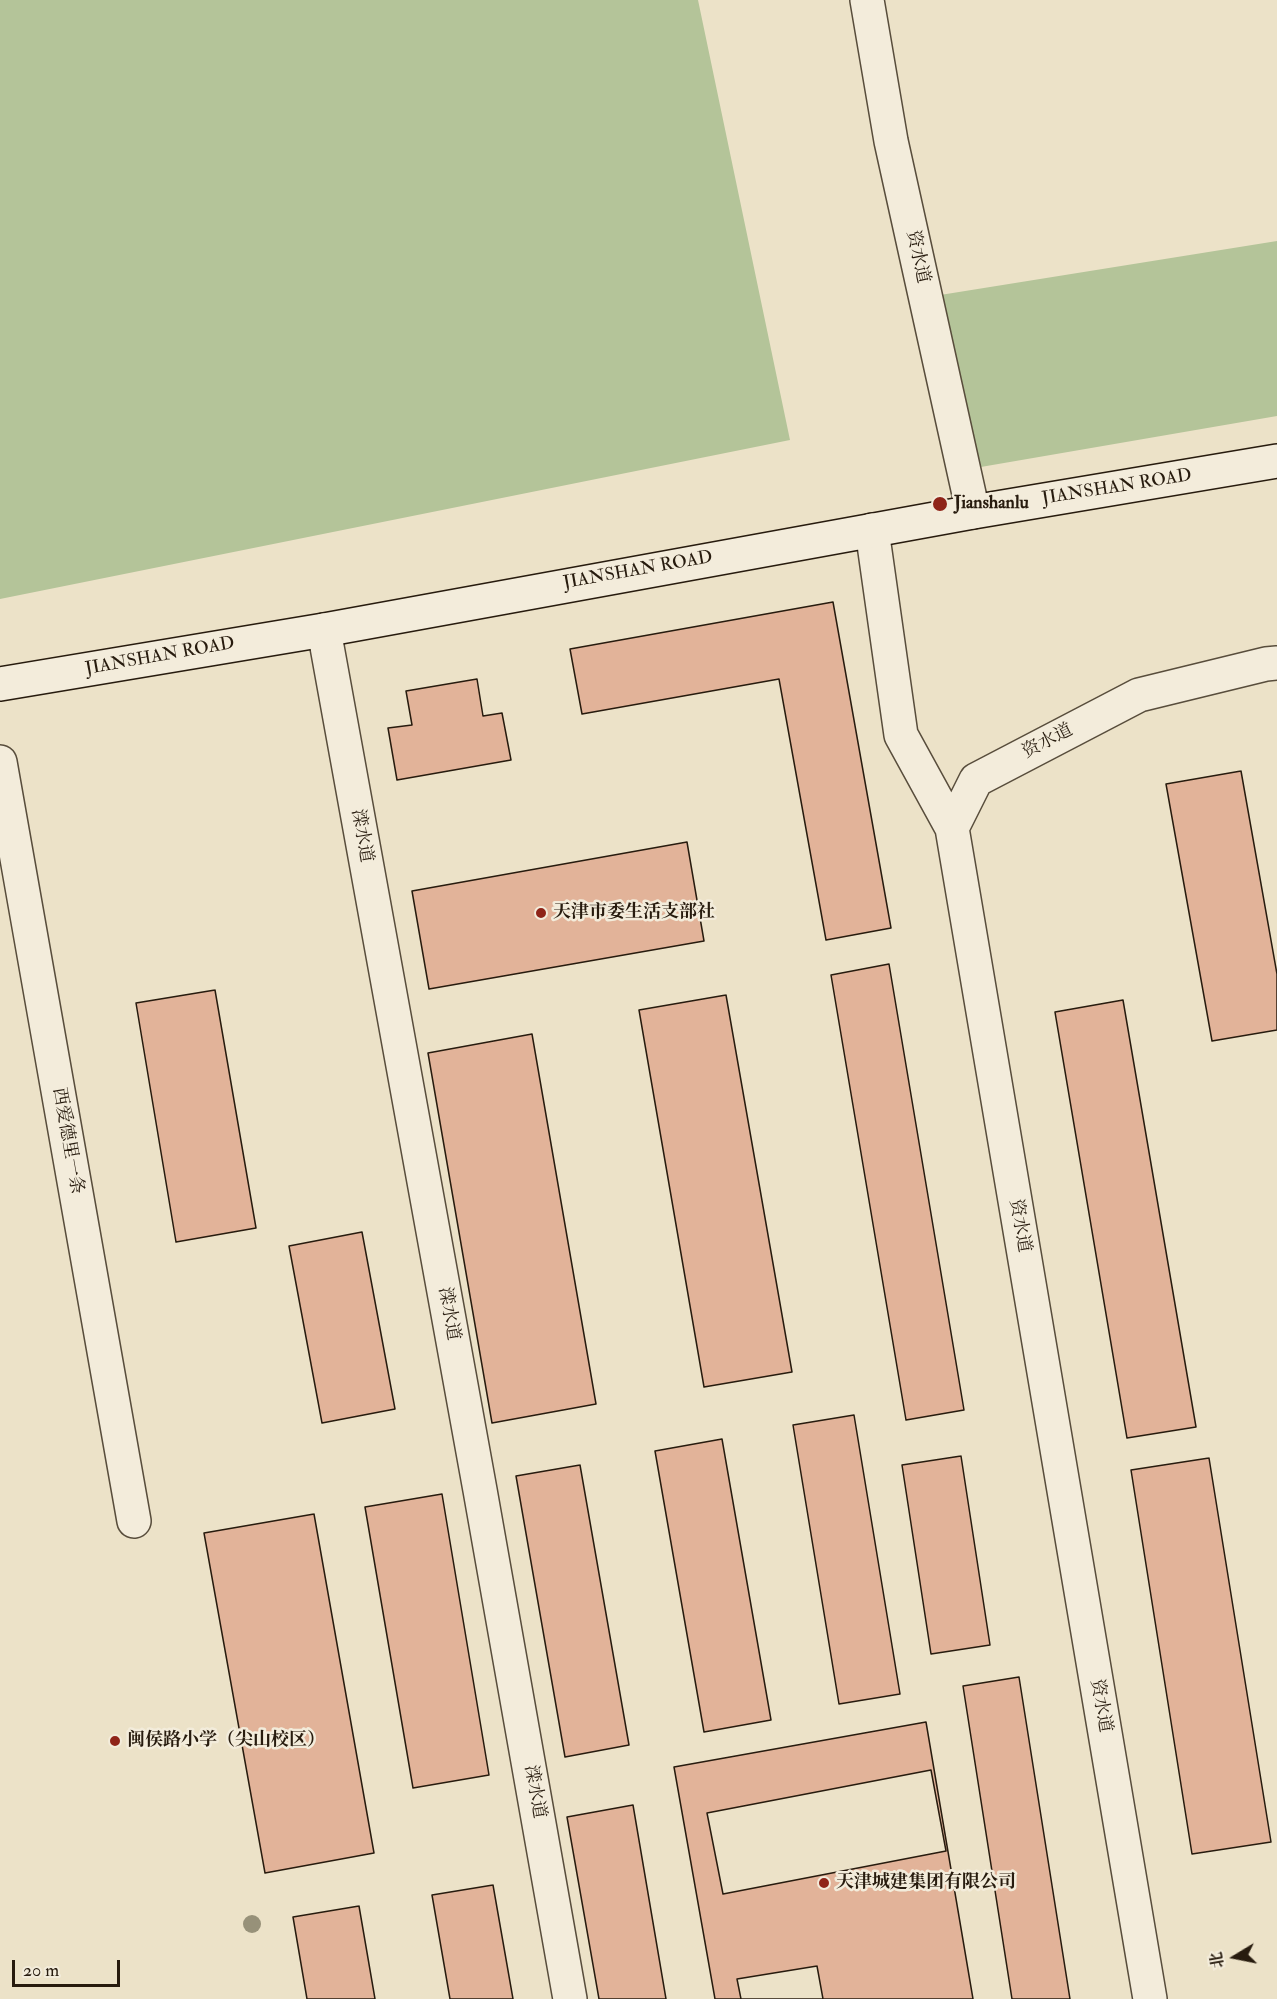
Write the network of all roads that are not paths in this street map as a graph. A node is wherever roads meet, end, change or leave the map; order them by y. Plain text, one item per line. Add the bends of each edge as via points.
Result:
1 (867, 0) edge
2 (1277, 461) edge
3 (973, 512) junction
4 (872, 530) junction
5 (324, 630) junction
6 (1277, 663) edge
7 (0, 684) edge
8 (0, 762) edge
9 (952, 828) junction
10 (134, 1521) dead end
11 (570, 1999) edge
12 (1150, 1999) edge

1 - 3 street, 资水道 via 891,141
2 - 3 street, JIANSHAN ROAD
3 - 4 street, JIANSHAN ROAD
4 - 5 street, JIANSHAN ROAD
4 - 9 street via 901,735
5 - 7 street, JIANSHAN ROAD
5 - 11 street, 滦水道
6 - 9 street, 资水道 via 1139,695 975,780
8 - 10 street, 西爱德里一条
9 - 12 street, 资水道

